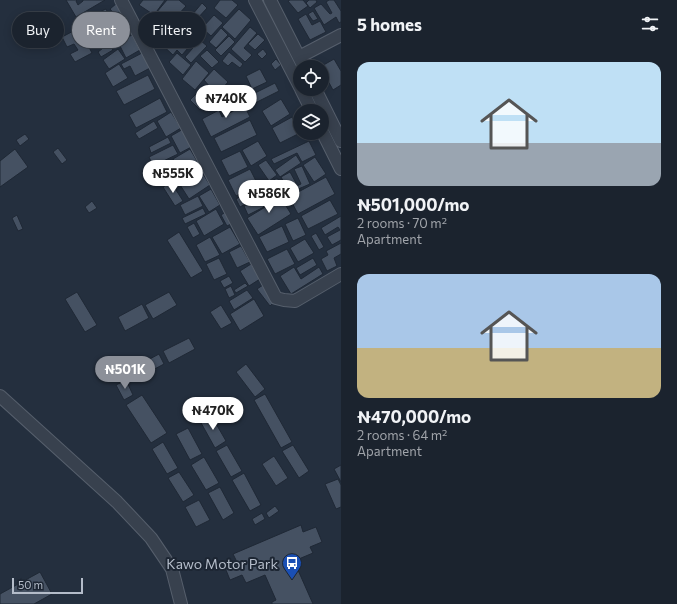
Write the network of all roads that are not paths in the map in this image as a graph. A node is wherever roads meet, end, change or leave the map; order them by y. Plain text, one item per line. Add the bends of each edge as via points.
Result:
1 (120, 0) edge
2 (255, 0) edge
3 (270, 0) edge
4 (341, 35) edge
5 (301, 60) edge
6 (305, 60) edge
7 (293, 74) edge
8 (318, 96) edge
9 (326, 140) edge
10 (341, 141) edge
11 (341, 169) edge
12 (341, 274) edge
13 (0, 396) edge
14 (181, 604) edge

1 - 12 street via 276,298 295,301
2 - 7 street
3 - 5 street
4 - 6 street
8 - 10 street
9 - 11 street
13 - 14 street via 117,502 151,538 172,569

